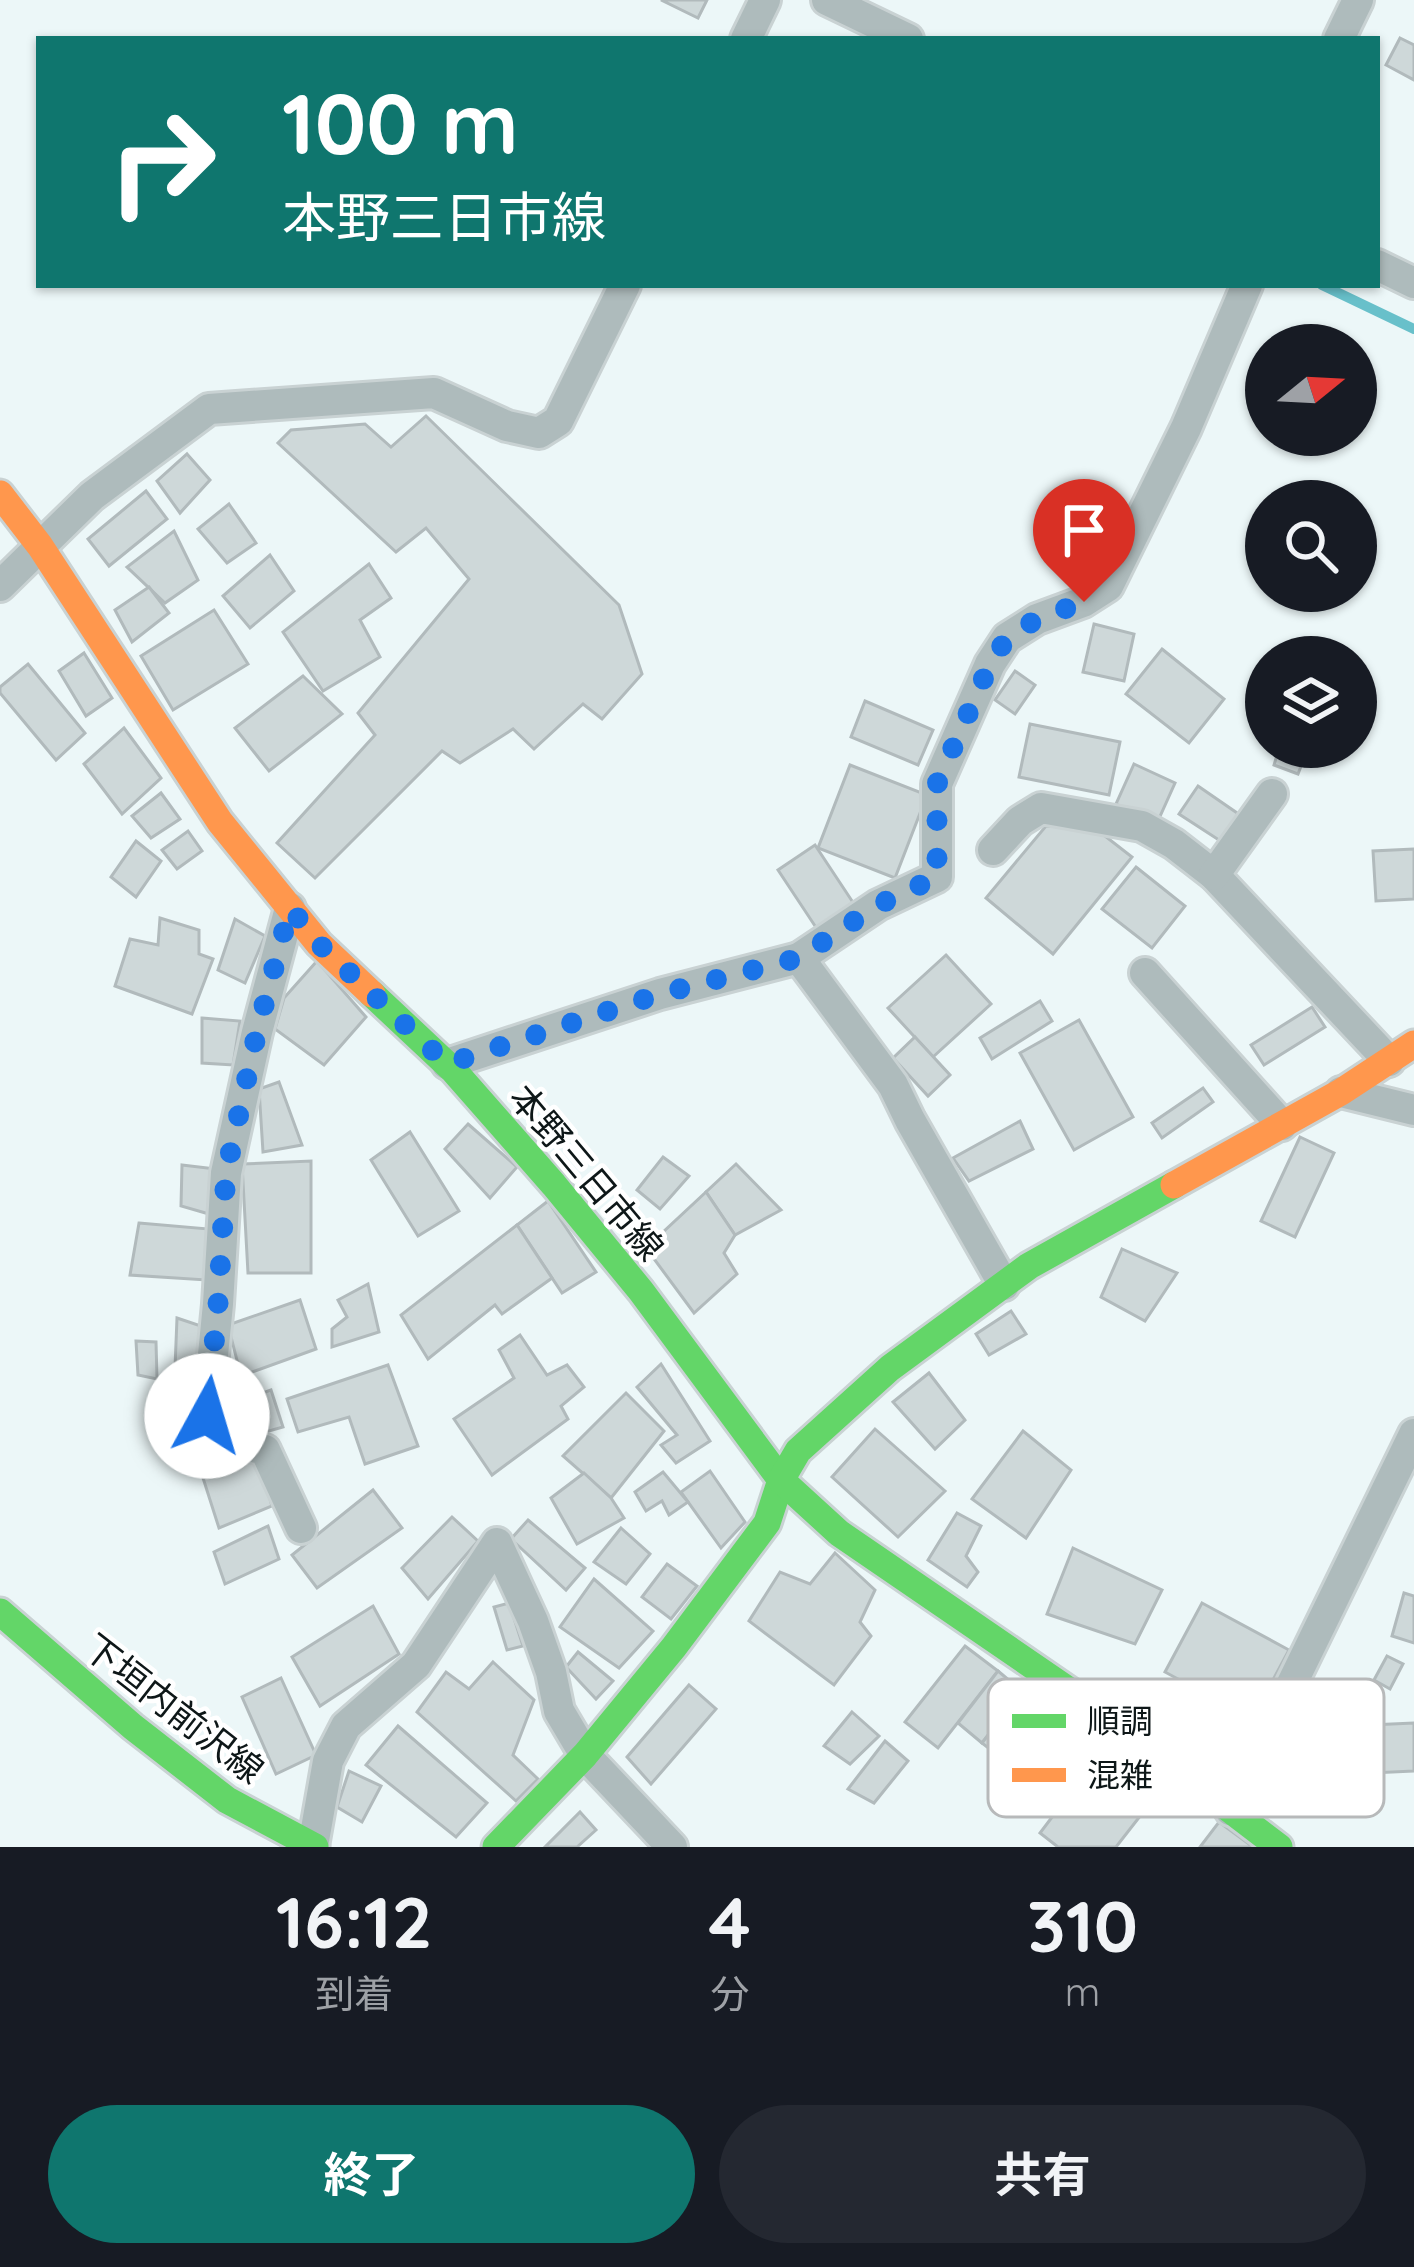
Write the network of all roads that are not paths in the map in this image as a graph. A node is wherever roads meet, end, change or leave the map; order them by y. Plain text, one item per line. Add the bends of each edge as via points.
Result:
1 (765, 0) edge
2 (826, 0) edge
3 (1358, 0) edge
4 (747, 36) edge
5 (902, 36) edge
6 (1340, 36) edge
7 (1380, 266) edge
8 (1414, 283) edge
9 (625, 288) edge
10 (1246, 288) edge
11 (0, 494) edge
12 (40, 546) junction
13 (0, 586) edge
14 (1272, 794) dead end
15 (993, 850) dead end
16 (1214, 875) junction
17 (290, 908) junction
18 (799, 958) junction
19 (1145, 973) dead end
20 (1401, 1053) edge
21 (447, 1064) junction
22 (1341, 1092) junction
23 (1414, 1110) edge
24 (1282, 1125) junction
25 (1004, 1285) junction
26 (1414, 1433) edge
27 (781, 1480) junction
28 (301, 1528) dead end
29 (0, 1612) edge
30 (1052, 1679) edge
31 (1294, 1679) edge
32 (585, 1755) junction
33 (1239, 1817) edge
34 (314, 1847) edge
35 (496, 1847) edge
36 (672, 1847) edge
37 (1279, 1847) edge

1 - 4 street
2 - 5 street
3 - 6 street
7 - 8 street
9 - 12 street via 559,422 539,433 434,393 209,410 92,496
10 - 18 street via 1108,586 1007,638 990,664 937,784 937,877
11 - 12 main road, 本野三日市線
12 - 13 street
12 - 17 main road, 本野三日市線 via 220,822
14 - 16 street
15 - 16 street via 1041,808 1142,826
16 - 20 street
17 - 21 main road, 本野三日市線
17 - 28 street via 226,1173 207,1416 234,1442 265,1450
18 - 21 street
18 - 25 street via 893,1085
19 - 24 street
20 - 22 main road
21 - 27 main road, 本野三日市線 via 640,1291
22 - 23 street
22 - 24 main road
24 - 25 main road
25 - 27 main road via 890,1367 798,1451
26 - 31 street
27 - 30 main road, 本野三日市線 via 839,1533
27 - 32 main road via 766,1523
29 - 34 main road, 下垣内前沢線 via 227,1800
32 - 34 street via 559,1711 533,1621 497,1543 416,1665 346,1726 328,1761
32 - 35 main road
32 - 36 street
33 - 37 main road, 本野三日市線

